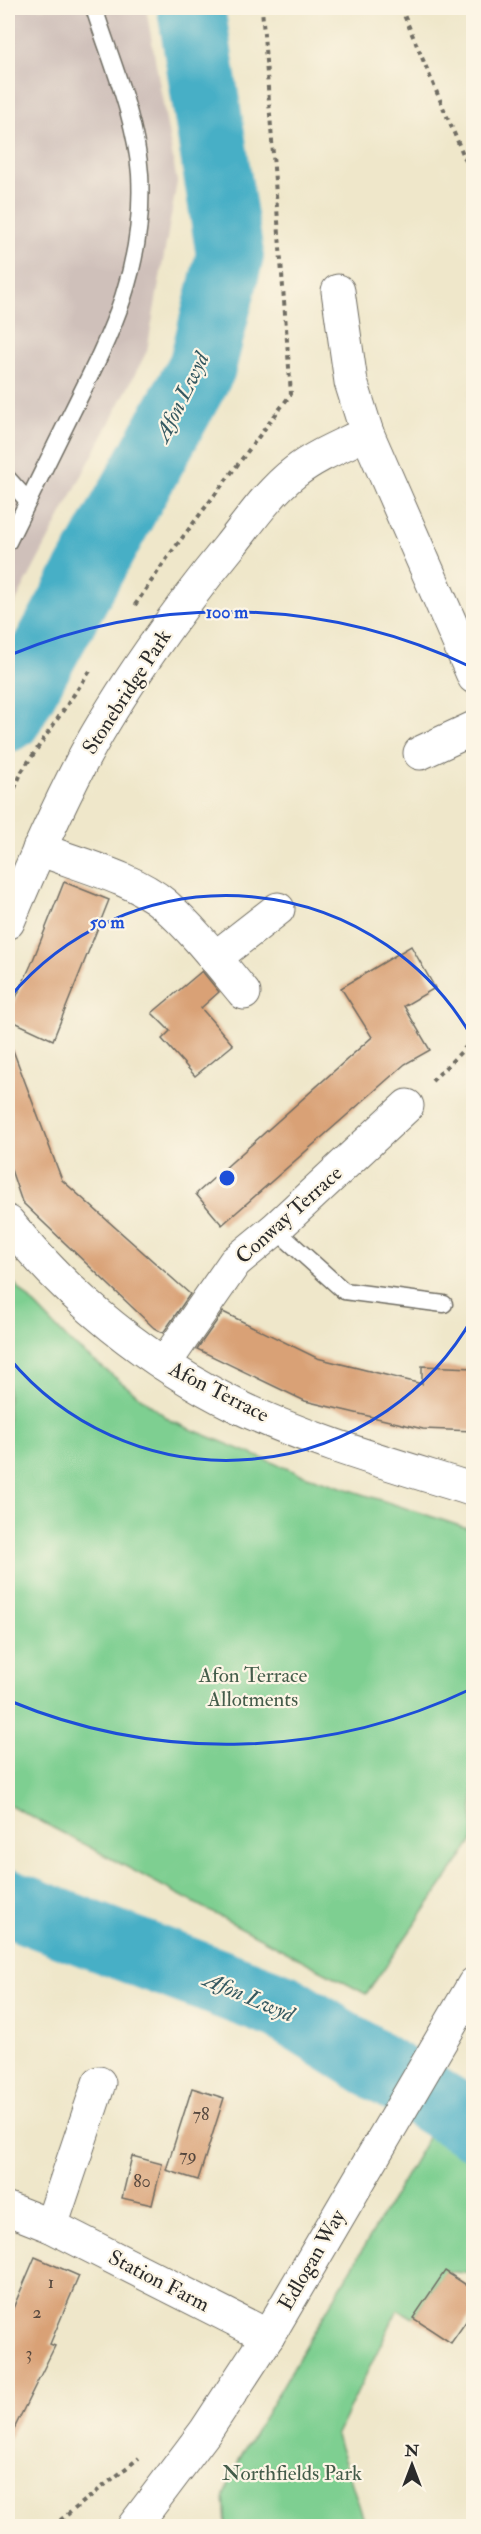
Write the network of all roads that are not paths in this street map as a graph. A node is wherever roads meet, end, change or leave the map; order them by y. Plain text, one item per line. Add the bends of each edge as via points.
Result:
1 (94, 8) edge
2 (338, 291) dead end
3 (367, 433) junction
4 (8, 479) edge
5 (28, 501) junction
6 (8, 542) edge
7 (474, 677) edge
8 (474, 728) edge
9 (420, 753) dead end
10 (39, 849) junction
11 (278, 909) dead end
12 (8, 922) edge
13 (214, 958) junction
14 (244, 993) dead end
15 (407, 1106) road end
16 (8, 1222) edge
17 (275, 1229) junction
18 (444, 1304) dead end
19 (164, 1364) junction
20 (474, 1491) edge
21 (466, 1997) edge
22 (99, 2083) dead end
23 (8, 2208) edge
24 (51, 2226) junction
25 (268, 2336) junction
26 (135, 2526) edge

1 - 5 lane via 129,116 140,173 138,237 130,281 113,329
2 - 3 street via 351,382
3 - 7 street
3 - 10 street, Stonebridge Park via 294,472 205,576 83,759
4 - 5 lane
5 - 6 lane
8 - 9 street
10 - 12 street, Stonebridge Park
10 - 13 street via 131,885 163,903
11 - 13 street
13 - 14 street
15 - 17 street, Conway Terrace
16 - 19 street, Afon Terrace via 30,1250 94,1312
17 - 18 lane via 344,1291
17 - 19 street, Conway Terrace via 234,1262
19 - 20 street, Afon Terrace via 237,1406
21 - 25 street, Edlogan Way
22 - 24 street
23 - 24 street, Station Farm
24 - 25 street, Station Farm
25 - 26 street, Edlogan Way via 205,2432

